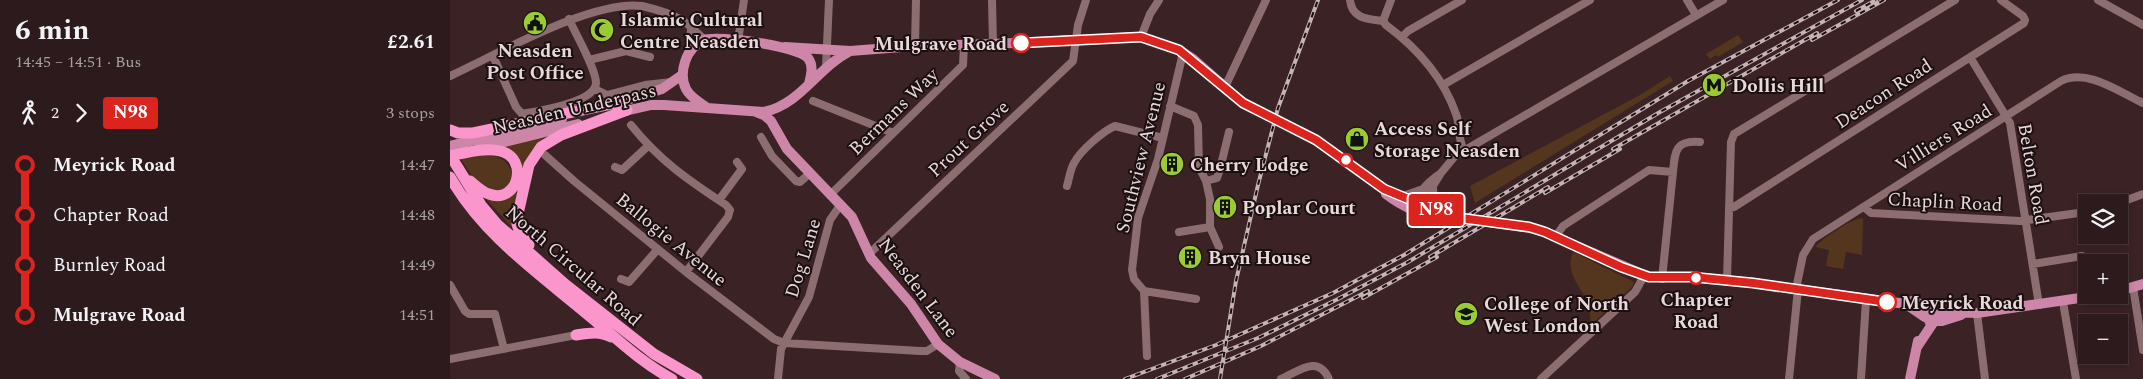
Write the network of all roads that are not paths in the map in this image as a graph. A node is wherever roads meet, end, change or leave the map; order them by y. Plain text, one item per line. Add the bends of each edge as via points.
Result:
1 (744, 0) edge
2 (829, 0) edge
3 (916, 0) edge
4 (992, 0) edge
5 (1086, 0) edge
6 (1159, 0) edge
7 (1266, 0) edge
8 (1350, 0) edge
9 (1391, 0) edge
10 (1462, 0) edge
11 (1590, 0) edge
12 (1687, 0) edge
13 (1724, 0) edge
14 (1955, 0) edge
15 (2001, 0) edge
16 (2098, 0) edge
17 (646, 3) edge
18 (1696, 15) junction
19 (569, 19) junction
20 (1383, 21) junction
21 (2143, 25) edge
22 (691, 29) junction
23 (1141, 37) junction
24 (1402, 37) junction
25 (1076, 39) junction
26 (705, 40) junction
27 (738, 41) junction
28 (993, 44) junction
29 (964, 45) junction
30 (915, 46) junction
31 (785, 47) junction
32 (828, 48) junction
33 (690, 50) junction
34 (850, 51) junction
35 (1183, 53) junction
36 (493, 56) junction
37 (650, 57) dead end
38 (1970, 57) junction
39 (588, 60) junction
40 (826, 67) junction
41 (682, 75) junction
42 (450, 76) edge
43 (672, 82) junction
44 (809, 84) junction
45 (1443, 85) junction
46 (1225, 87) junction
47 (595, 88) junction
48 (792, 101) junction
49 (813, 101) dead end
50 (2143, 103) edge
51 (626, 106) junction
52 (1170, 106) junction
53 (707, 107) junction
54 (755, 111) junction
55 (2007, 116) junction
56 (631, 125) dead end
57 (450, 130) edge
58 (775, 130) junction
59 (1229, 132) dead end
60 (894, 133) junction
61 (761, 137) dead end
62 (1163, 138) junction
63 (1700, 142) dead end
64 (450, 146) edge
65 (648, 146) junction
66 (1464, 151) junction
67 (545, 154) dead end
68 (452, 162) edge
69 (737, 162) dead end
70 (615, 167) dead end
71 (1673, 172) junction
72 (810, 173) junction
73 (1441, 173) junction
74 (1206, 181) junction
75 (450, 186) edge
76 (1067, 186) dead end
77 (1433, 187) junction
78 (1384, 189) junction
79 (1423, 189) junction
80 (831, 194) junction
81 (2143, 194) edge
82 (1403, 196) junction
83 (719, 200) junction
84 (2128, 200) edge
85 (841, 204) junction
86 (1419, 206) junction
87 (1864, 207) junction
88 (1729, 208) junction
89 (2078, 213) edge
90 (1446, 215) junction
91 (2026, 220) junction
92 (482, 222) junction
93 (1210, 227) junction
94 (1179, 232) dead end
95 (1556, 236) junction
96 (1219, 247) dead end
97 (658, 249) junction
98 (869, 254) junction
99 (2078, 257) edge
100 (2033, 264) junction
101 (686, 272) junction
102 (1644, 276) junction
103 (621, 279) dead end
104 (1662, 279) junction
105 (1727, 280) junction
106 (565, 284) junction
107 (2143, 284) edge
108 (450, 285) edge
109 (2133, 287) junction
110 (2128, 288) edge
111 (1797, 289) junction
112 (1144, 291) junction
113 (1196, 299) dead end
114 (2078, 299) edge
115 (1866, 300) junction
116 (2063, 302) junction
117 (2039, 305) junction
118 (1976, 313) junction
119 (588, 314) junction
120 (1934, 320) junction
121 (576, 335) junction
122 (617, 340) junction
123 (784, 343) junction
124 (938, 344) junction
125 (504, 350) junction
126 (2143, 350) edge
127 (1147, 356) dead end
128 (450, 359) edge
129 (960, 362) junction
130 (672, 379) edge
131 (697, 379) edge
132 (778, 379) edge
133 (966, 379) edge
134 (995, 379) edge
135 (1281, 379) edge
136 (1329, 379) edge
137 (1541, 379) edge
138 (1789, 379) edge
139 (1861, 379) edge
140 (1910, 379) edge
141 (1985, 379) edge
142 (2076, 379) edge

1 - 27 street
2 - 32 street
3 - 30 street
4 - 28 street
5 - 25 street, Prout Grove
6 - 23 street
7 - 46 street
8 - 20 street via 1351,8 1360,17
9 - 20 street
10 - 24 street
11 - 45 street
12 - 18 street
13 - 18 street
14 - 88 street via 1734,134
15 - 38 street, Deacon Road via 2023,16 2024,23
16 - 21 street
17 - 19 street via 603,9
17 - 22 street via 681,19
18 - 66 street
19 - 36 street
19 - 39 street
20 - 24 street
22 - 26 street
22 - 33 street
23 - 25 main road
23 - 35 main road
24 - 45 street
25 - 28 main road
25 - 98 street, Prout Grove via 1073,61
26 - 27 main road
26 - 33 main road
27 - 31 main road
28 - 29 main road
29 - 30 main road
29 - 60 street, Bermans Way via 963,65
30 - 34 main road
31 - 32 main road
31 - 44 main road via 798,50 808,58 812,68
32 - 34 main road
32 - 40 street
33 - 41 main road
34 - 40 main road
35 - 46 main road
35 - 52 street, Southview Avenue
36 - 42 street
36 - 47 street via 522,114 577,102
37 - 39 street via 626,51
38 - 55 street, Belton Road
38 - 88 street, Deacon Road
39 - 47 street via 596,81
40 - 44 main road
41 - 43 main road, Neasden Underpass
41 - 53 main road via 688,94
43 - 47 street via 607,95
43 - 51 main road, Neasden Underpass
44 - 48 main road
45 - 66 street via 1458,117 1459,141
46 - 78 main road via 1258,112 1316,140
48 - 54 main road, Neasden Underpass via 778,109
48 - 58 main road via 779,112
49 - 60 street
50 - 55 street, Villiers Road via 2078,76 2061,81
51 - 53 main road, Neasden Underpass
51 - 57 highway via 473,133
51 - 64 main road, Neasden Underpass
51 - 68 main road, Neasden Underpass
51 - 106 highway via 549,140 529,165 517,224 527,243
52 - 62 street, Southview Avenue
52 - 74 street via 1194,116 1198,125 1199,167
53 - 54 main road, Neasden Underpass
54 - 58 main road, Neasden Lane via 764,115
55 - 87 street, Villiers Road
55 - 91 street, Belton Road
56 - 65 street
58 - 72 main road, Neasden Lane via 786,149
59 - 74 street via 1220,170 1216,178
60 - 80 street, Bermans Way
61 - 72 street via 772,156 796,181 800,182
62 - 76 street via 1115,126 1108,129 1078,156
62 - 112 street, Southview Avenue via 1138,218 1132,270 1134,279
63 - 71 street via 1682,143 1675,157
65 - 70 street via 622,170
65 - 83 street via 692,184
66 - 73 street via 1455,156
67 - 97 street, Ballogie Avenue via 574,182
68 - 68 highway via 480,190 493,196 510,190 517,182 516,163 502,151 486,150
68 - 92 highway, North Circular Road
68 - 106 highway, North Circular Road via 497,224
69 - 83 street via 742,169
71 - 95 street via 1649,170 1563,226
71 - 104 street
72 - 80 main road, Neasden Lane
73 - 77 street
73 - 79 street
74 - 93 street
75 - 92 highway
77 - 86 street
77 - 90 street via 1434,205
78 - 82 main road
78 - 86 main road via 1398,202
79 - 82 street
79 - 86 street
80 - 85 main road, Neasden Lane
81 - 84 street
82 - 86 main road
83 - 101 street via 730,210 728,217
85 - 98 main road, Neasden Lane via 856,222
85 - 123 street, Dog Lane via 830,220 809,297
86 - 90 main road via 1438,218
87 - 91 street, Chaplin Road via 1871,213
87 - 111 street, Villiers Road via 1813,239 1803,255
88 - 105 street
89 - 91 street, Chaplin Road
90 - 95 main road via 1537,229
91 - 100 street, Belton Road
92 - 119 highway, North Circular Road via 510,251
93 - 94 street
93 - 96 street
95 - 102 main road
97 - 101 street, Ballogie Avenue
97 - 103 street via 630,282
98 - 124 main road, Neasden Lane via 911,304
99 - 100 street
100 - 117 street, Belton Road
101 - 123 street, Ballogie Avenue via 749,321
102 - 104 main road
102 - 137 street via 1635,292
104 - 105 main road
105 - 111 main road
106 - 131 highway, North Circular Road via 654,354
107 - 109 main road
108 - 125 street via 469,314 495,314
109 - 110 main road
109 - 126 street
111 - 115 main road
111 - 138 street, Villiers Road
112 - 113 street
112 - 127 street, Southview Avenue
114 - 116 main road
115 - 120 main road via 1906,304 1912,301 1926,306
115 - 139 street
116 - 117 main road
116 - 142 street
117 - 118 main road
118 - 120 main road via 1947,312
118 - 141 street
119 - 121 highway via 586,326
119 - 122 highway, North Circular Road
120 - 140 main road via 1917,347
121 - 122 highway via 592,332
121 - 125 street
122 - 130 highway, North Circular Road
123 - 124 street via 920,351 927,351
123 - 132 street, Dog Lane
124 - 129 main road, Neasden Lane
125 - 128 street
129 - 133 street via 959,371
129 - 134 main road, Neasden Lane
135 - 136 street via 1312,365 1324,369

